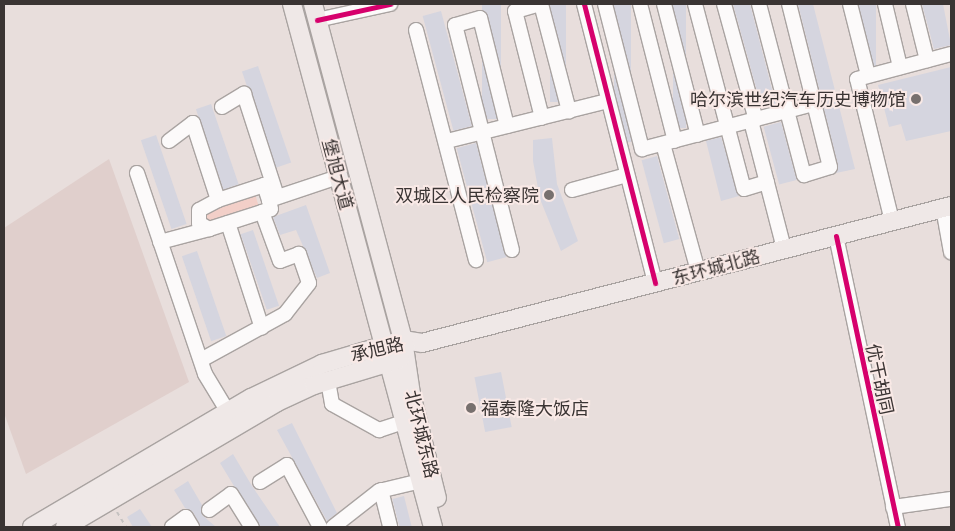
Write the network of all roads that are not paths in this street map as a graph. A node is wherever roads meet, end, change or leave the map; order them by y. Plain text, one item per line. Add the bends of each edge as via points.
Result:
1 (292, 4) edge
2 (390, 4) edge
3 (540, 4) edge
4 (584, 4) edge
5 (604, 4) edge
6 (640, 4) edge
7 (664, 4) edge
8 (695, 4) edge
9 (724, 4) edge
10 (759, 4) edge
11 (789, 4) edge
12 (850, 4) edge
13 (885, 4) edge
14 (913, 4) edge
15 (315, 12) edge
16 (416, 30) dead end
17 (951, 54) edge
18 (927, 60) junction
19 (900, 67) junction
20 (868, 76) junction
21 (608, 101) junction
22 (814, 104) junction
23 (222, 107) dead end
24 (569, 111) junction
25 (787, 111) junction
26 (542, 118) junction
27 (753, 120) junction
28 (507, 126) junction
29 (727, 127) junction
30 (482, 132) junction
31 (698, 135) junction
32 (447, 141) junction
33 (169, 142) dead end
34 (669, 142) junction
35 (136, 173) dead end
36 (627, 174) junction
37 (338, 177) junction
38 (767, 182) junction
39 (572, 190) dead end
40 (218, 200) junction
41 (270, 203) junction
42 (947, 207) edge
43 (892, 221) junction
44 (228, 223) junction
45 (209, 229) junction
46 (836, 236) junction
47 (160, 242) junction
48 (784, 249) junction
49 (512, 250) dead end
50 (951, 252) edge
51 (476, 260) dead end
52 (698, 272) junction
53 (655, 283) junction
54 (262, 328) junction
55 (403, 340) junction
56 (422, 343) junction
57 (383, 344) junction
58 (406, 358) junction
59 (201, 360) junction
60 (388, 363) junction
61 (328, 381) junction
62 (228, 412) junction
63 (404, 422) junction
64 (426, 480) junction
65 (260, 482) dead end
66 (381, 490) junction
67 (951, 499) edge
68 (893, 507) junction
69 (209, 510) dead end
70 (346, 524) edge
71 (32, 527) edge
72 (65, 527) edge
73 (172, 527) edge
74 (192, 527) edge
75 (252, 527) edge
76 (320, 527) edge
77 (333, 527) edge
78 (390, 527) edge
79 (433, 527) edge
80 (445, 527) edge
81 (898, 527) edge

1 - 37 main road, 堡旭大道
2 - 15 street
3 - 24 street
3 - 26 street via 515,11
4 - 21 street
5 - 34 street via 642,149
6 - 34 street
7 - 31 street
8 - 29 street
9 - 27 street
10 - 25 street
11 - 22 street
12 - 20 street
13 - 19 street
14 - 18 street
15 - 55 main road, 堡旭大道
16 - 32 street
17 - 18 street
18 - 19 street
19 - 20 street
20 - 43 street via 857,79
21 - 24 street
21 - 36 street
22 - 25 street
22 - 25 street via 830,167 804,175
23 - 41 street via 244,94
24 - 26 street
25 - 27 street
26 - 28 street
27 - 29 street
27 - 38 street
28 - 30 street
28 - 30 street via 480,18 455,26
29 - 31 street
29 - 38 street via 744,189
30 - 32 street
30 - 49 street
31 - 34 street
32 - 51 street
33 - 40 street via 192,124
34 - 52 street
35 - 47 street
36 - 39 street
36 - 53 street
37 - 41 street
37 - 57 main road, 堡旭大道
38 - 48 street
40 - 41 street via 264,185
40 - 45 street via 205,204 197,217
41 - 44 street
41 - 54 street via 280,260 299,254 309,283 285,314
42 - 43 main road, 东环城北路
42 - 50 street
43 - 46 main road, 东环城北路
44 - 45 street
44 - 54 street
45 - 47 street
46 - 48 main road, 东环城北路
46 - 68 street, 优干胡同
47 - 59 street
48 - 52 main road, 东环城北路
52 - 53 main road, 东环城北路
53 - 56 main road, 东环城北路
54 - 59 street
55 - 56 main road, 承旭路
55 - 57 main road, 承旭路
55 - 58 main road, 北环城东路
56 - 58 main road, 承旭路
57 - 60 main road, 北环城东路
57 - 62 main road, 承旭路 via 288,378
58 - 60 main road, 承旭路
58 - 64 main road, 北环城东路
59 - 62 street
60 - 61 main road, 承旭路
60 - 63 main road, 北环城东路
61 - 63 street via 332,404 379,430
61 - 72 main road, 承旭路 via 277,402
62 - 71 main road, 承旭路
63 - 64 main road, 北环城东路
64 - 66 street
64 - 79 main road, 北环城东路
64 - 80 main road, 北环城东路
65 - 76 street via 287,465
66 - 70 street
66 - 78 street
67 - 68 street
68 - 81 street, 优干胡同
69 - 75 street via 231,494
70 - 77 street
73 - 74 street via 186,517

